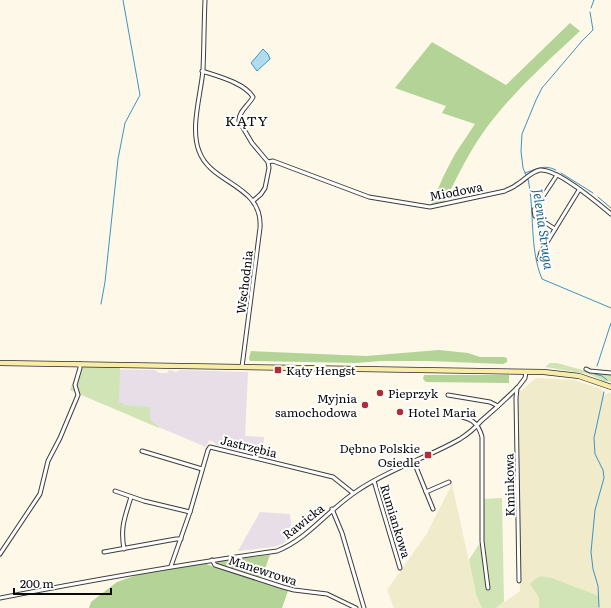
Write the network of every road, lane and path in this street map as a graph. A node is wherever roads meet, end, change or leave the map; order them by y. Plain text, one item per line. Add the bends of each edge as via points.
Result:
1 (205, 0) edge
2 (202, 71) junction
3 (268, 162) junction
4 (557, 175) junction
5 (579, 190) junction
6 (253, 201) junction
7 (611, 214) edge
8 (555, 229) junction
9 (539, 259) dead end
10 (0, 363) edge
11 (80, 364) junction
12 (242, 367) junction
13 (586, 369) dead end
14 (526, 372) junction
15 (611, 372) edge
16 (611, 387) edge
17 (517, 388) junction
18 (448, 395) dead end
19 (498, 406) junction
20 (450, 414) dead end
21 (477, 425) junction
22 (142, 450) dead end
23 (416, 466) dead end
24 (202, 468) junction
25 (374, 481) junction
26 (449, 482) dead end
27 (114, 490) dead end
28 (426, 492) junction
29 (353, 493) junction
30 (131, 497) junction
31 (332, 509) junction
32 (433, 509) dead end
33 (190, 512) junction
34 (181, 539) junction
35 (124, 549) junction
36 (104, 552) dead end
37 (0, 554) edge
38 (212, 560) junction
39 (171, 566) junction
40 (400, 568) dead end
41 (519, 582) dead end
42 (488, 588) dead end
43 (0, 598) edge
44 (356, 608) edge
45 (364, 608) edge

1 - 2 street
2 - 3 street via 229,80 251,94 253,97 238,118 252,143
2 - 6 street via 196,134 200,155 207,165
3 - 4 street, Miodowa via 273,161 369,197 430,207 505,191 539,170
3 - 6 street via 265,188
4 - 5 street, Miodowa
4 - 8 street via 534,210 535,216
5 - 7 street, Miodowa
5 - 8 street
6 - 12 street, Wschodnia via 260,217 260,226
8 - 9 street
10 - 11 main road
11 - 12 main road
11 - 37 street via 75,385 78,395 48,461 40,494
12 - 14 main road
13 - 15 street
14 - 16 main road via 568,374
14 - 17 street, Rawicka via 524,380
17 - 19 street, Rawicka
17 - 41 street, Kminkowa
18 - 19 street via 490,402
19 - 21 street, Rawicka
20 - 21 street via 469,418
21 - 25 street, Rawicka via 454,442
21 - 42 street via 482,443 482,541
22 - 24 street
23 - 28 street
24 - 29 street, Jastrzębia via 212,446 333,477
24 - 33 street, Jastrzębia
25 - 29 street, Rawicka
25 - 40 street, Rumiankowa
26 - 28 street
27 - 30 street
28 - 32 street
29 - 31 street, Rawicka
30 - 33 street
30 - 35 street via 123,527
31 - 38 street, Rawicka via 282,549
31 - 45 street via 342,533
33 - 34 street, Jastrzębia
34 - 35 street
34 - 39 street, Jastrzębia
35 - 36 street
38 - 39 street, Rawicka
38 - 44 street, Manewrowa via 215,565 283,588 329,595
39 - 43 street, Rawicka

